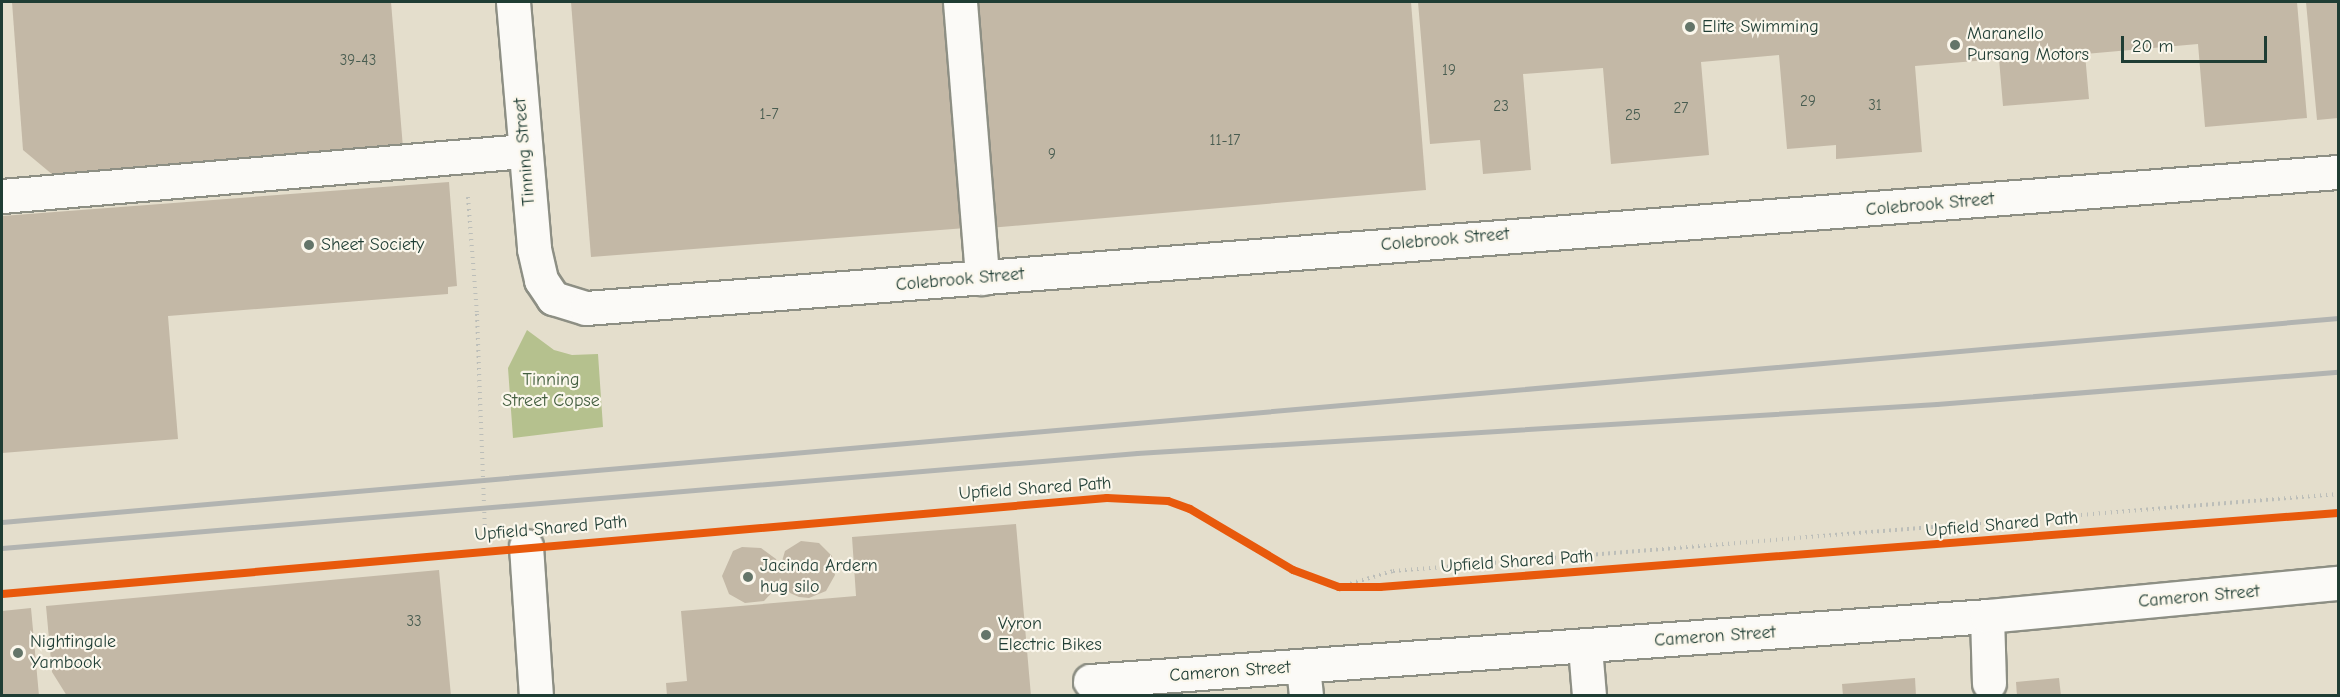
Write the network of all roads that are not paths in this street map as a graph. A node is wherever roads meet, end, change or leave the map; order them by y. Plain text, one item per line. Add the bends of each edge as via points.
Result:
1 (513, 2) edge
2 (960, 2) edge
3 (524, 151) junction
4 (2338, 172) edge
5 (2, 196) edge
6 (982, 278) junction
7 (553, 297) joint
8 (526, 546) road end
9 (2338, 584) edge
10 (1987, 616) junction
11 (1585, 647) junction
12 (1090, 681) dead end
13 (1305, 681) edge
14 (1989, 683) dead end
15 (536, 696) edge
16 (1589, 696) edge

1 - 3 street, Tinning Street
2 - 6 street
3 - 5 street
3 - 7 street, Tinning Street via 534,249 541,280
4 - 6 street, Colebrook Street
6 - 7 street, Colebrook Street via 602,309 574,306
8 - 15 street
9 - 10 street, Cameron Street
10 - 11 street, Cameron Street
10 - 14 street
11 - 13 street, Cameron Street
11 - 16 street
12 - 13 street, Cameron Street

